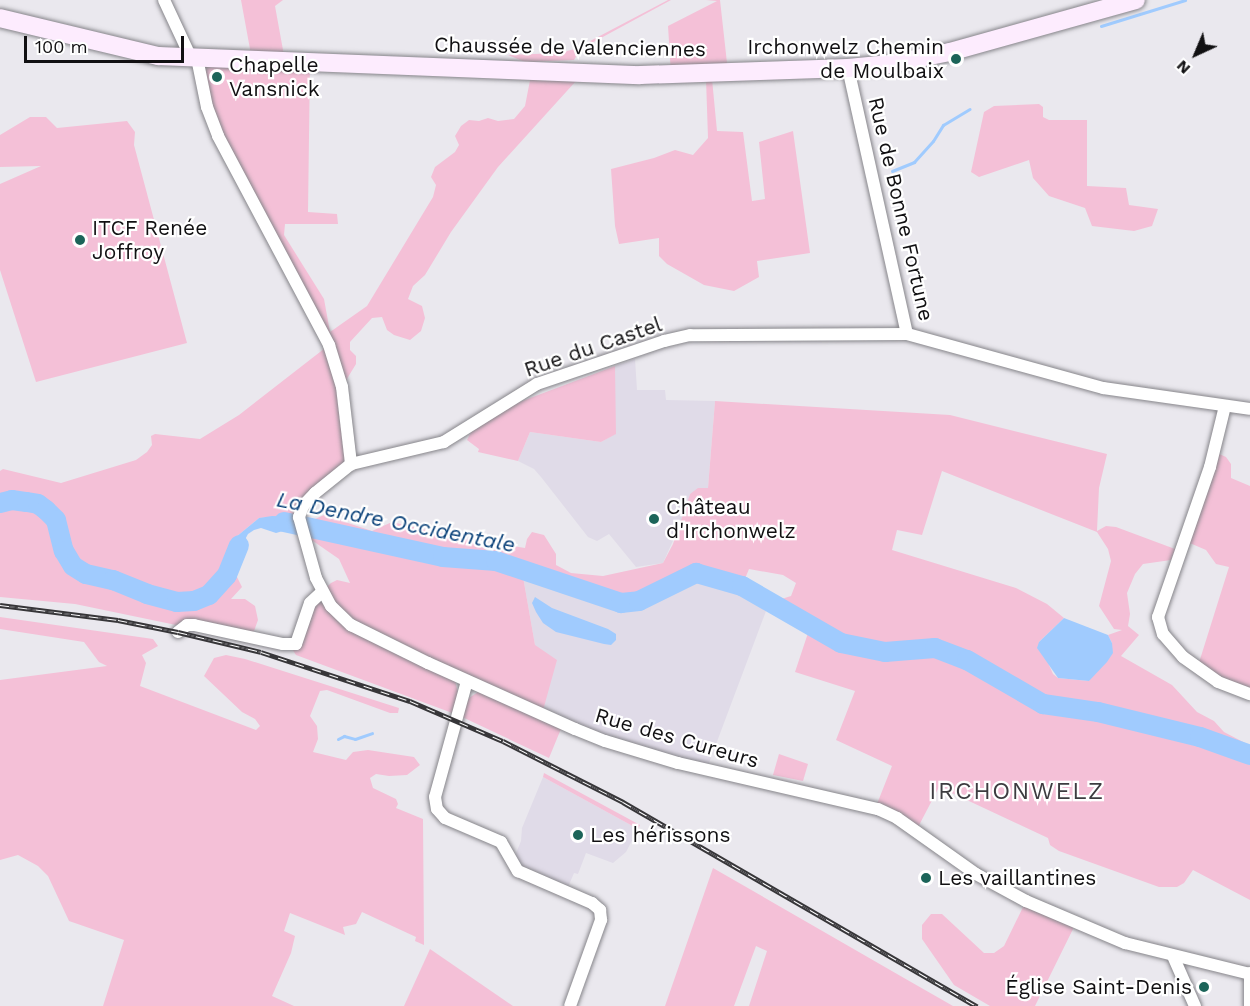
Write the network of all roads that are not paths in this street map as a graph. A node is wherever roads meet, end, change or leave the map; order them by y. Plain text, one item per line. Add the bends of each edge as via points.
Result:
1 (164, 0) edge
2 (1136, 0) edge
3 (0, 18) edge
4 (194, 58) junction
5 (848, 68) junction
6 (907, 334) junction
7 (1225, 406) junction
8 (1250, 409) edge
9 (351, 464) junction
10 (322, 592) junction
11 (178, 632) dead end
12 (467, 681) junction
13 (1250, 694) edge
14 (1173, 956) junction
15 (1250, 974) edge
16 (570, 1006) edge
17 (1195, 1006) edge
18 (1250, 1006) edge

1 - 4 street
2 - 5 main road, Chaussée de Valenciennes via 939,55
3 - 4 main road, Chaussée de Valenciennes via 130,51
4 - 5 main road, Chaussée de Valenciennes via 640,75
4 - 9 street via 218,136 329,345 342,387
5 - 6 street, Rue de Bonne Fortune
6 - 7 street, Rue de Bonne Fortune via 1103,388
6 - 9 street, Rue du Castel via 690,335 664,341 537,384 444,442
7 - 8 street, Rue de Bonne Fortune
7 - 13 street via 1210,467 1158,617 1163,634 1183,657 1218,682
9 - 10 street, Rue des Cureurs via 306,501 300,517
10 - 11 street via 310,603 296,644 194,625
10 - 12 street, Rue des Cureurs via 351,625
12 - 14 street, Rue des Cureurs via 635,751 878,809 1026,902 1125,943
12 - 16 street via 435,797 437,809 445,818 501,842 518,871 600,909 601,920
14 - 15 street, Rue des Cureurs
14 - 17 street
15 - 18 street

